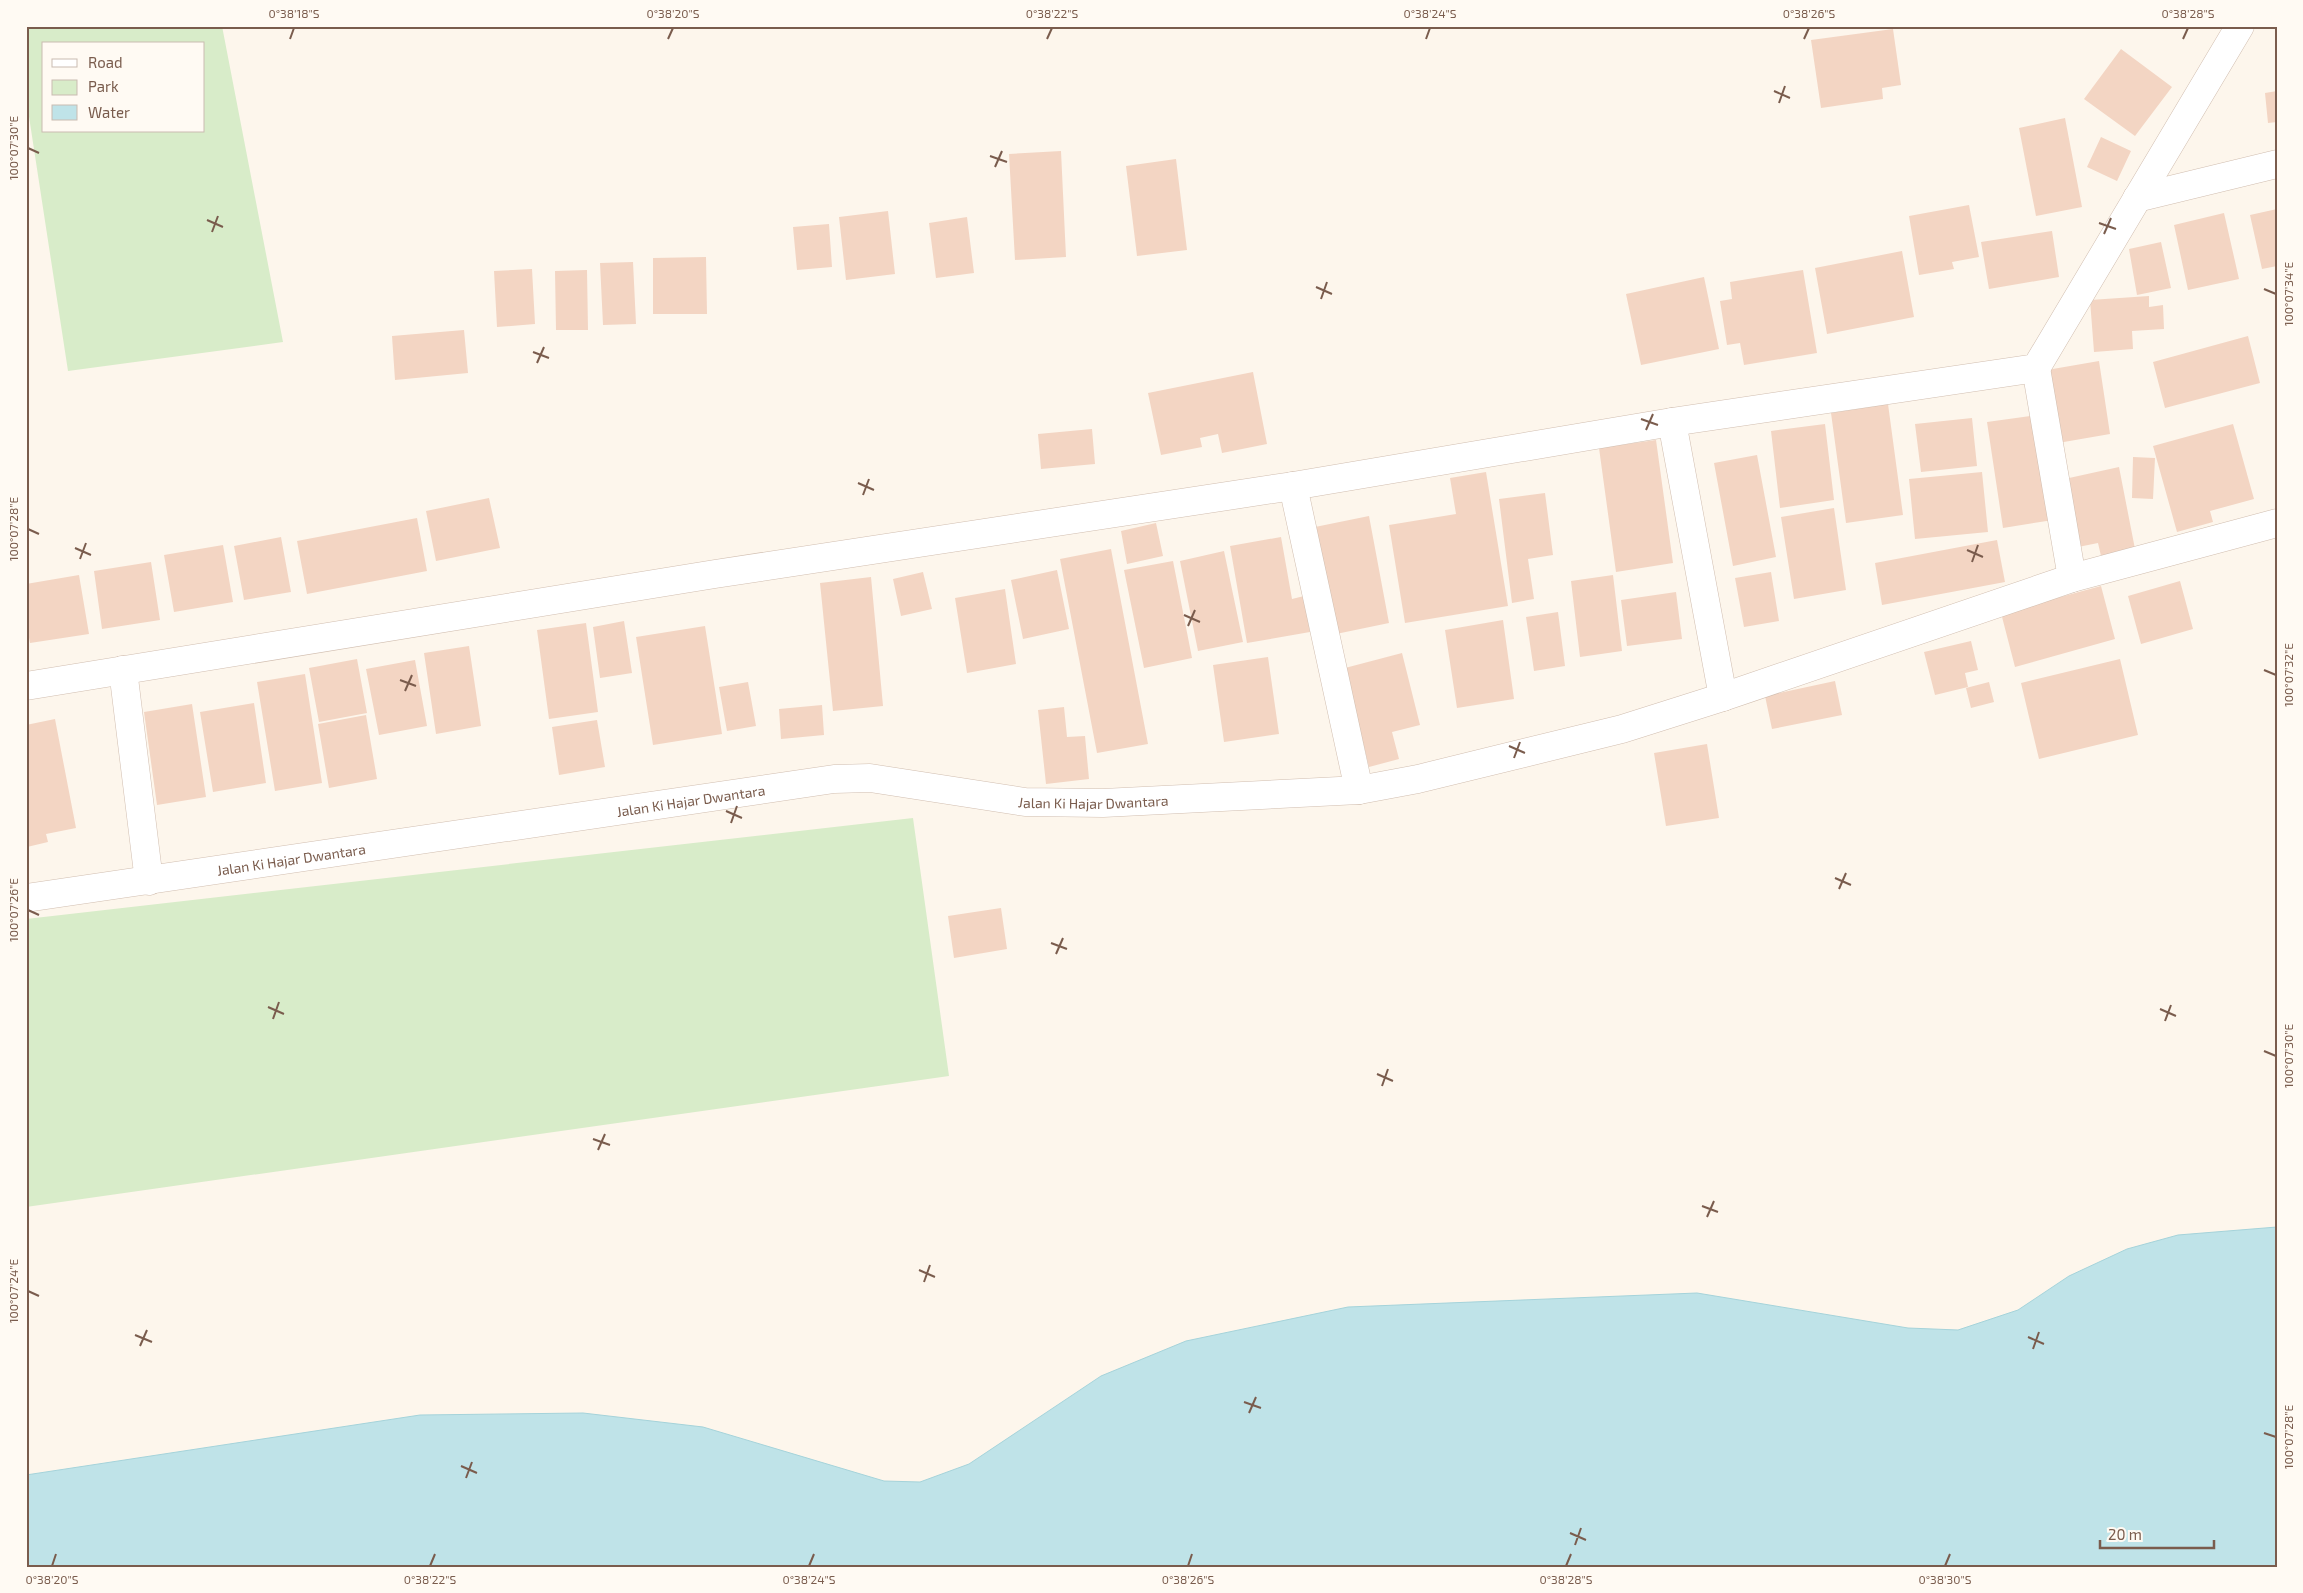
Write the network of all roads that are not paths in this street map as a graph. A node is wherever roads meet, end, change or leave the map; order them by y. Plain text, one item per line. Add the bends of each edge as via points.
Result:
1 (2240, 26) edge
2 (2277, 164) edge
3 (2137, 198) junction
4 (2036, 368) junction
5 (1672, 422) junction
6 (1293, 486) junction
7 (2277, 522) edge
8 (2072, 578) junction
9 (123, 670) junction
10 (26, 686) edge
11 (1723, 697) junction
12 (1359, 790) junction
13 (149, 881) junction
14 (26, 898) edge

1 - 3 street
2 - 3 street
3 - 4 street
4 - 5 street
4 - 8 street
5 - 6 street
5 - 11 street
6 - 9 street via 716,574
6 - 12 street
7 - 8 street, Jalan Ki Hajar Dwantara
8 - 11 street, Jalan Ki Hajar Dwantara
9 - 10 street
9 - 13 street
11 - 12 street, Jalan Ki Hajar Dwantara via 1622,729 1418,779
12 - 13 street, Jalan Ki Hajar Dwantara via 1104,803 1025,802 870,778 834,779
13 - 14 street, Jalan Ki Hajar Dwantara

